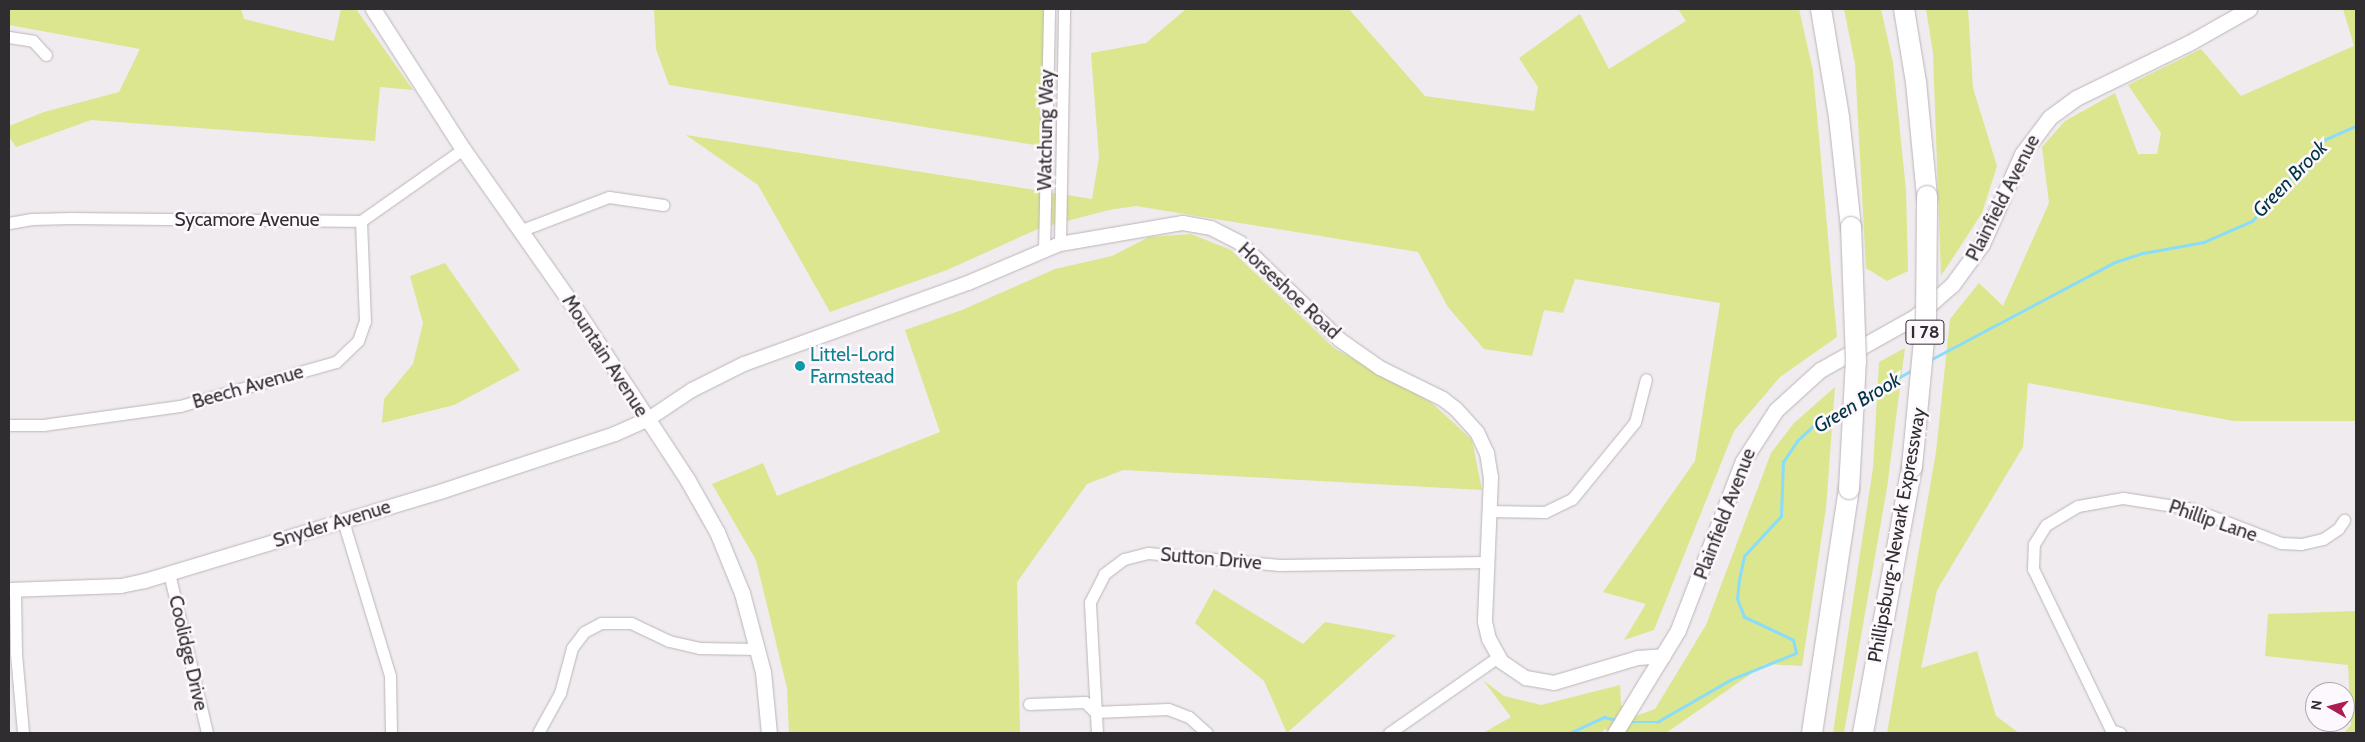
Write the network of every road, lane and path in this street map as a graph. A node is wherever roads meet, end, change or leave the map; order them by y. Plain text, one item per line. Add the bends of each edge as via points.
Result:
1 (373, 9) edge
2 (1049, 9) edge
3 (1064, 9) edge
4 (1822, 9) edge
5 (1904, 9) edge
6 (2248, 9) edge
7 (9, 37) edge
8 (46, 55) dead end
9 (463, 149) junction
10 (663, 205) dead end
11 (361, 221) junction
12 (9, 223) edge
13 (522, 230) junction
14 (1060, 244) junction
15 (1044, 251) junction
16 (1646, 379) dead end
17 (647, 420) junction
18 (9, 425) edge
19 (1489, 511) junction
20 (2344, 520) dead end
21 (343, 521) junction
22 (1488, 562) junction
23 (169, 573) junction
24 (12, 590) edge
25 (757, 649) junction
26 (1498, 656) junction
27 (1664, 656) junction
28 (1029, 704) dead end
29 (1095, 712) junction
30 (1616, 732) edge
31 (2113, 732) edge
32 (22, 733) edge
33 (206, 733) edge
34 (391, 733) edge
35 (538, 733) edge
36 (769, 733) edge
37 (1096, 733) edge
38 (1207, 733) edge
39 (1389, 733) edge
40 (1812, 733) edge
41 (1863, 733) edge

1 - 9 main road, Mountain Avenue
2 - 15 street, Watchung Way
3 - 14 street, Watchung Way
4 - 40 highway, bridge via 1839,117 1851,226 1856,361 1849,489
5 - 41 highway, Phillipsburg-Newark Expressway / I 78, bridge via 1916,82 1927,196 1926,320 1912,466
6 - 27 main road, Plainfield Avenue via 2188,43 2076,98 2050,117 2022,154 1982,244 1952,285 1915,317 1820,370 1776,410 1743,461 1690,603
7 - 8 street via 33,41
9 - 11 street
9 - 13 main road, Mountain Avenue
10 - 13 street via 609,198
11 - 12 street, Sycamore Avenue via 32,218
11 - 18 street, Beech Avenue via 365,321 352,349 336,362 180,406 43,425
13 - 17 main road, Mountain Avenue
14 - 15 street, Horseshoe Road
14 - 19 street, Horseshoe Road via 1170,223 1197,225 1225,234 1240,244 1340,340 1386,372 1443,399 1469,422 1482,442 1490,465
15 - 17 street, Horseshoe Road via 968,283 744,364 692,390
16 - 19 street via 1636,422 1572,498 1545,512
17 - 21 street, Snyder Avenue via 587,443
17 - 25 main road, Mountain Avenue via 717,532 742,593
19 - 22 street, Horseshoe Road
20 - 31 street, Phillip Lane via 2338,530 2323,539 2301,544 2281,543 2193,509 2123,498 2078,506 2046,524 2034,544 2033,569
21 - 23 street, Snyder Avenue
21 - 34 street via 390,676
22 - 26 street, Horseshoe Road via 1485,622 1488,639
22 - 29 street, Sutton Drive via 1279,565 1148,553 1124,559 1104,574 1090,602
23 - 24 street, Snyder Avenue via 121,586
23 - 33 street, Coolidge Drive
24 - 32 street
25 - 35 street via 699,648 669,641 631,623 601,623 584,632 572,648 560,693
25 - 36 main road, Mountain Avenue
26 - 27 street, Horseshoe Road via 1526,678 1554,683 1638,658
26 - 39 street
27 - 30 main road, Plainfield Avenue
28 - 29 street via 1086,702
29 - 37 street, Sutton Drive
29 - 38 street via 1168,709 1189,717

